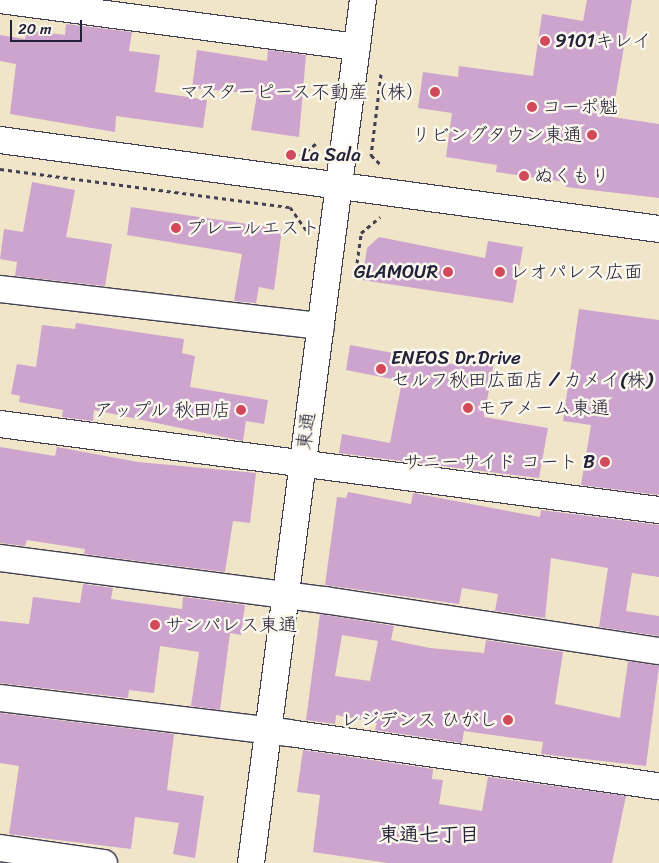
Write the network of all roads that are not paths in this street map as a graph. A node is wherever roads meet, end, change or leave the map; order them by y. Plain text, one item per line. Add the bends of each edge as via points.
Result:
1 (0, 0) edge
2 (363, 0) edge
3 (156, 10) edge
4 (357, 47) junction
5 (0, 140) edge
6 (339, 186) junction
7 (659, 229) edge
8 (0, 289) edge
9 (321, 326) junction
10 (0, 424) edge
11 (301, 462) junction
12 (659, 510) edge
13 (0, 558) edge
14 (286, 595) junction
15 (659, 652) edge
16 (0, 698) edge
17 (268, 730) junction
18 (659, 786) edge
19 (0, 848) edge
20 (104, 863) edge
21 (251, 863) edge

1 - 3 street
2 - 4 street, 東通
3 - 4 street
4 - 6 street, 東通
5 - 6 street
6 - 7 street
6 - 9 street, 東通
8 - 9 street
9 - 11 street, 東通
10 - 11 street
11 - 12 street
11 - 14 street, 東通
13 - 14 street
14 - 15 street
14 - 17 street, 東通
16 - 17 street
17 - 18 street
17 - 21 street, 東通
19 - 20 street

